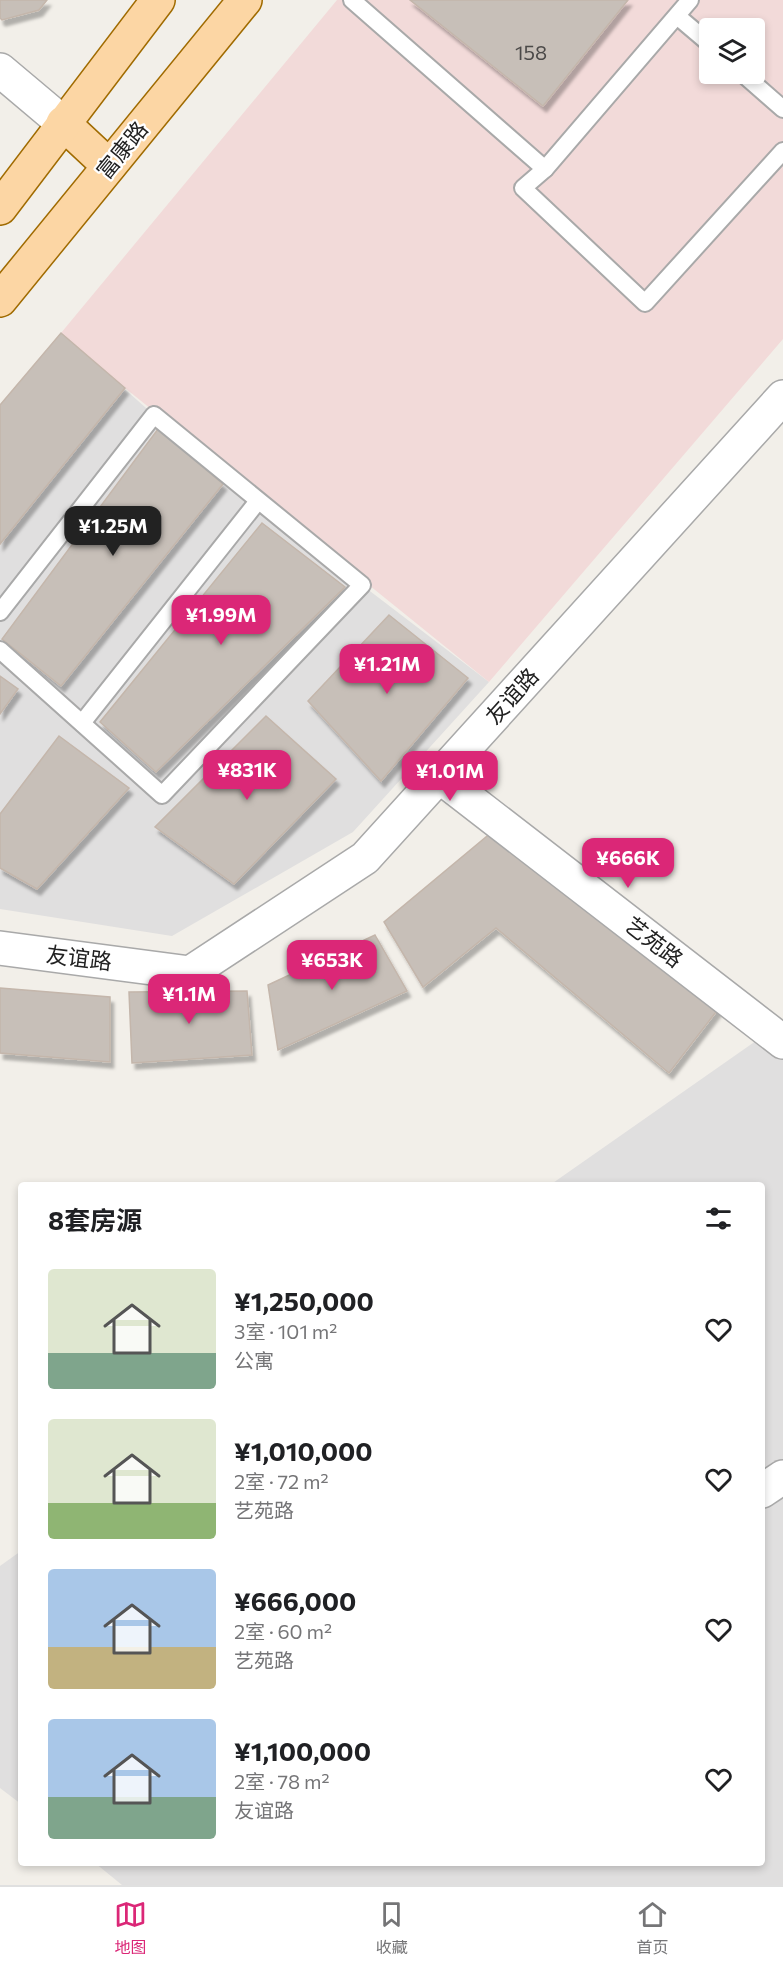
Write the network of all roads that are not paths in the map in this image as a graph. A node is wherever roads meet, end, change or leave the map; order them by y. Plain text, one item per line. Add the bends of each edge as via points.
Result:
1 (158, 0) edge
2 (245, 0) edge
3 (352, 0) edge
4 (690, 0) edge
5 (677, 16) junction
6 (699, 35) edge
7 (0, 70) edge
8 (754, 84) edge
9 (783, 109) edge
10 (63, 123) junction
11 (783, 151) edge
12 (109, 166) junction
13 (545, 169) junction
14 (0, 207) edge
15 (0, 300) edge
16 (783, 397) edge
17 (258, 501) junction
18 (0, 612) edge
19 (0, 650) edge
20 (82, 723) junction
21 (439, 776) junction
22 (0, 948) edge
23 (783, 1042) edge
24 (783, 1477) edge
25 (765, 1489) edge

1 - 10 main road
2 - 12 main road, 富康路
3 - 13 lane
4 - 5 lane
5 - 6 lane
5 - 13 lane
7 - 10 street
8 - 9 lane
10 - 12 main road
10 - 14 main road
11 - 13 lane via 645,303 523,188
12 - 15 main road, 富康路
16 - 21 street, 友谊路
17 - 18 lane via 154,415
17 - 20 lane
17 - 20 lane via 362,585 162,795
19 - 20 lane
21 - 22 street, 友谊路 via 365,858 190,973
21 - 23 street, 艺苑路
24 - 25 street

